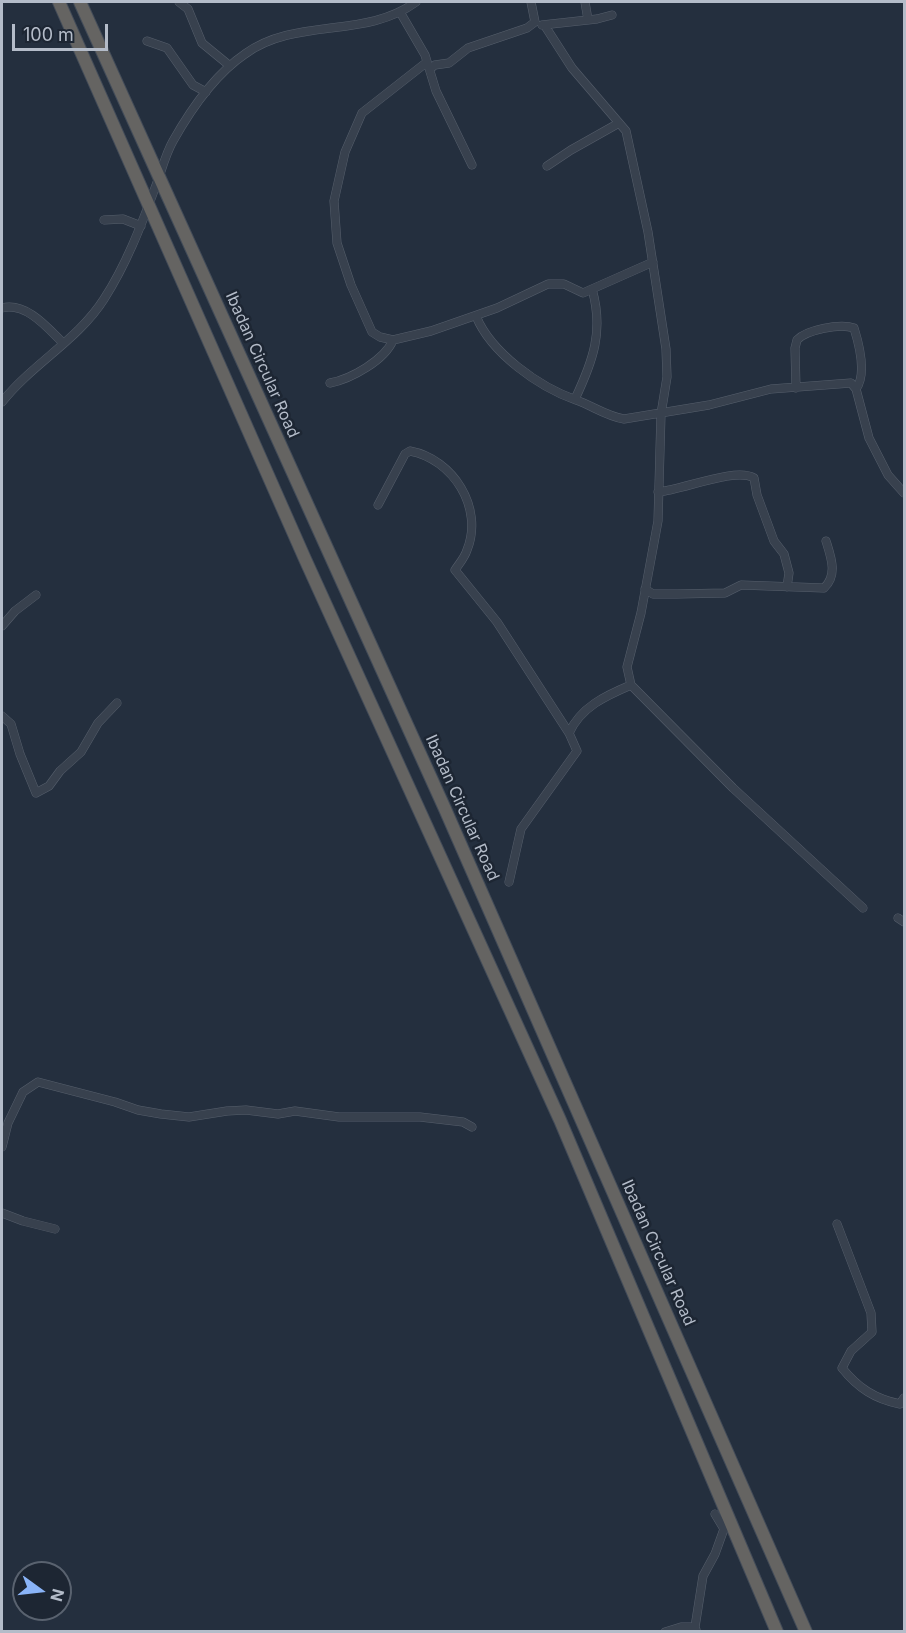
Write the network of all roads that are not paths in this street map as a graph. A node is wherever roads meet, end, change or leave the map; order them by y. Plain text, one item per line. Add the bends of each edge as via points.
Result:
1 (58, 2) edge
2 (80, 2) edge
3 (179, 2) edge
4 (416, 2) edge
5 (531, 2) edge
6 (585, 2) edge
7 (400, 12) junction
8 (612, 15) dead end
9 (588, 20) junction
10 (535, 22) junction
11 (545, 26) junction
12 (147, 41) dead end
13 (428, 65) junction
14 (230, 66) junction
15 (207, 92) junction
16 (619, 123) junction
17 (472, 165) dead end
18 (548, 166) dead end
19 (104, 220) dead end
20 (141, 226) junction
21 (653, 262) junction
22 (592, 289) junction
23 (2, 308) edge
24 (476, 315) junction
25 (393, 340) junction
26 (63, 343) junction
27 (330, 383) dead end
28 (796, 388) junction
29 (856, 389) junction
30 (576, 399) junction
31 (2, 402) edge
32 (662, 414) junction
33 (658, 492) junction
34 (904, 493) edge
35 (378, 505) dead end
36 (826, 541) dead end
37 (788, 587) junction
38 (645, 589) junction
39 (36, 595) dead end
40 (2, 626) edge
41 (631, 685) junction
42 (117, 703) dead end
43 (2, 716) edge
44 (569, 733) junction
45 (510, 882) dead end
46 (863, 908) dead end
47 (472, 1127) dead end
48 (2, 1147) edge
49 (2, 1213) edge
50 (837, 1224) dead end
51 (55, 1229) dead end
52 (904, 1398) edge
53 (715, 1514) dead end
54 (696, 1629) edge
55 (665, 1632) edge
56 (777, 1632) edge
57 (806, 1632) edge

1 - 56 highway via 560,1120
2 - 57 highway, Ibadan Circular Road via 449,820
3 - 14 street via 188,9 202,43
4 - 7 street
5 - 10 street
6 - 9 street
7 - 13 street
7 - 14 street via 377,20 271,39
8 - 9 street
9 - 11 street
10 - 11 street
10 - 13 street via 468,48 449,63
11 - 16 street via 572,68
12 - 15 street via 167,48 193,85
13 - 17 street via 436,91
13 - 25 street via 362,113 345,152 334,201 337,243 351,285 372,332
14 - 15 street
15 - 20 street via 173,142
16 - 18 street
16 - 21 street via 626,131
19 - 20 street via 123,219
20 - 26 street via 102,302
21 - 22 street
21 - 32 street via 666,349
22 - 24 street via 583,293 564,284 548,284
22 - 30 street via 598,309 595,349
23 - 26 street via 14,307 44,322
24 - 25 street via 431,332
24 - 30 street via 482,331 523,371
25 - 27 street via 378,359 345,380
26 - 31 street
28 - 29 street via 851,383
28 - 29 street via 796,340 846,325 854,328 858,341 861,378
28 - 32 street via 771,389
29 - 34 street via 868,438 888,475
30 - 32 street via 611,417
32 - 33 street
33 - 37 street via 735,475 754,478 774,541 784,554
33 - 38 street via 658,521
35 - 44 street via 410,451 446,470 460,484 471,508 471,532 467,551 454,570 497,622
36 - 37 street via 833,570 828,584 824,588
37 - 38 street via 741,585 725,593 707,594 653,594
38 - 41 street via 627,667
39 - 40 street
41 - 44 street via 604,697 575,718
41 - 46 street via 733,788
42 - 43 street via 98,723 81,752 49,786 36,793 11,724
44 - 45 street via 577,751 521,829
47 - 48 street via 463,1122 420,1117 339,1117 295,1111 278,1114 246,1110 189,1117 138,1110 38,1082 23,1092
49 - 51 street
50 - 52 street via 871,1314 872,1332 851,1351 842,1368 855,1384 884,1401 900,1404
53 - 54 street via 724,1529 703,1576
54 - 55 street via 681,1627

